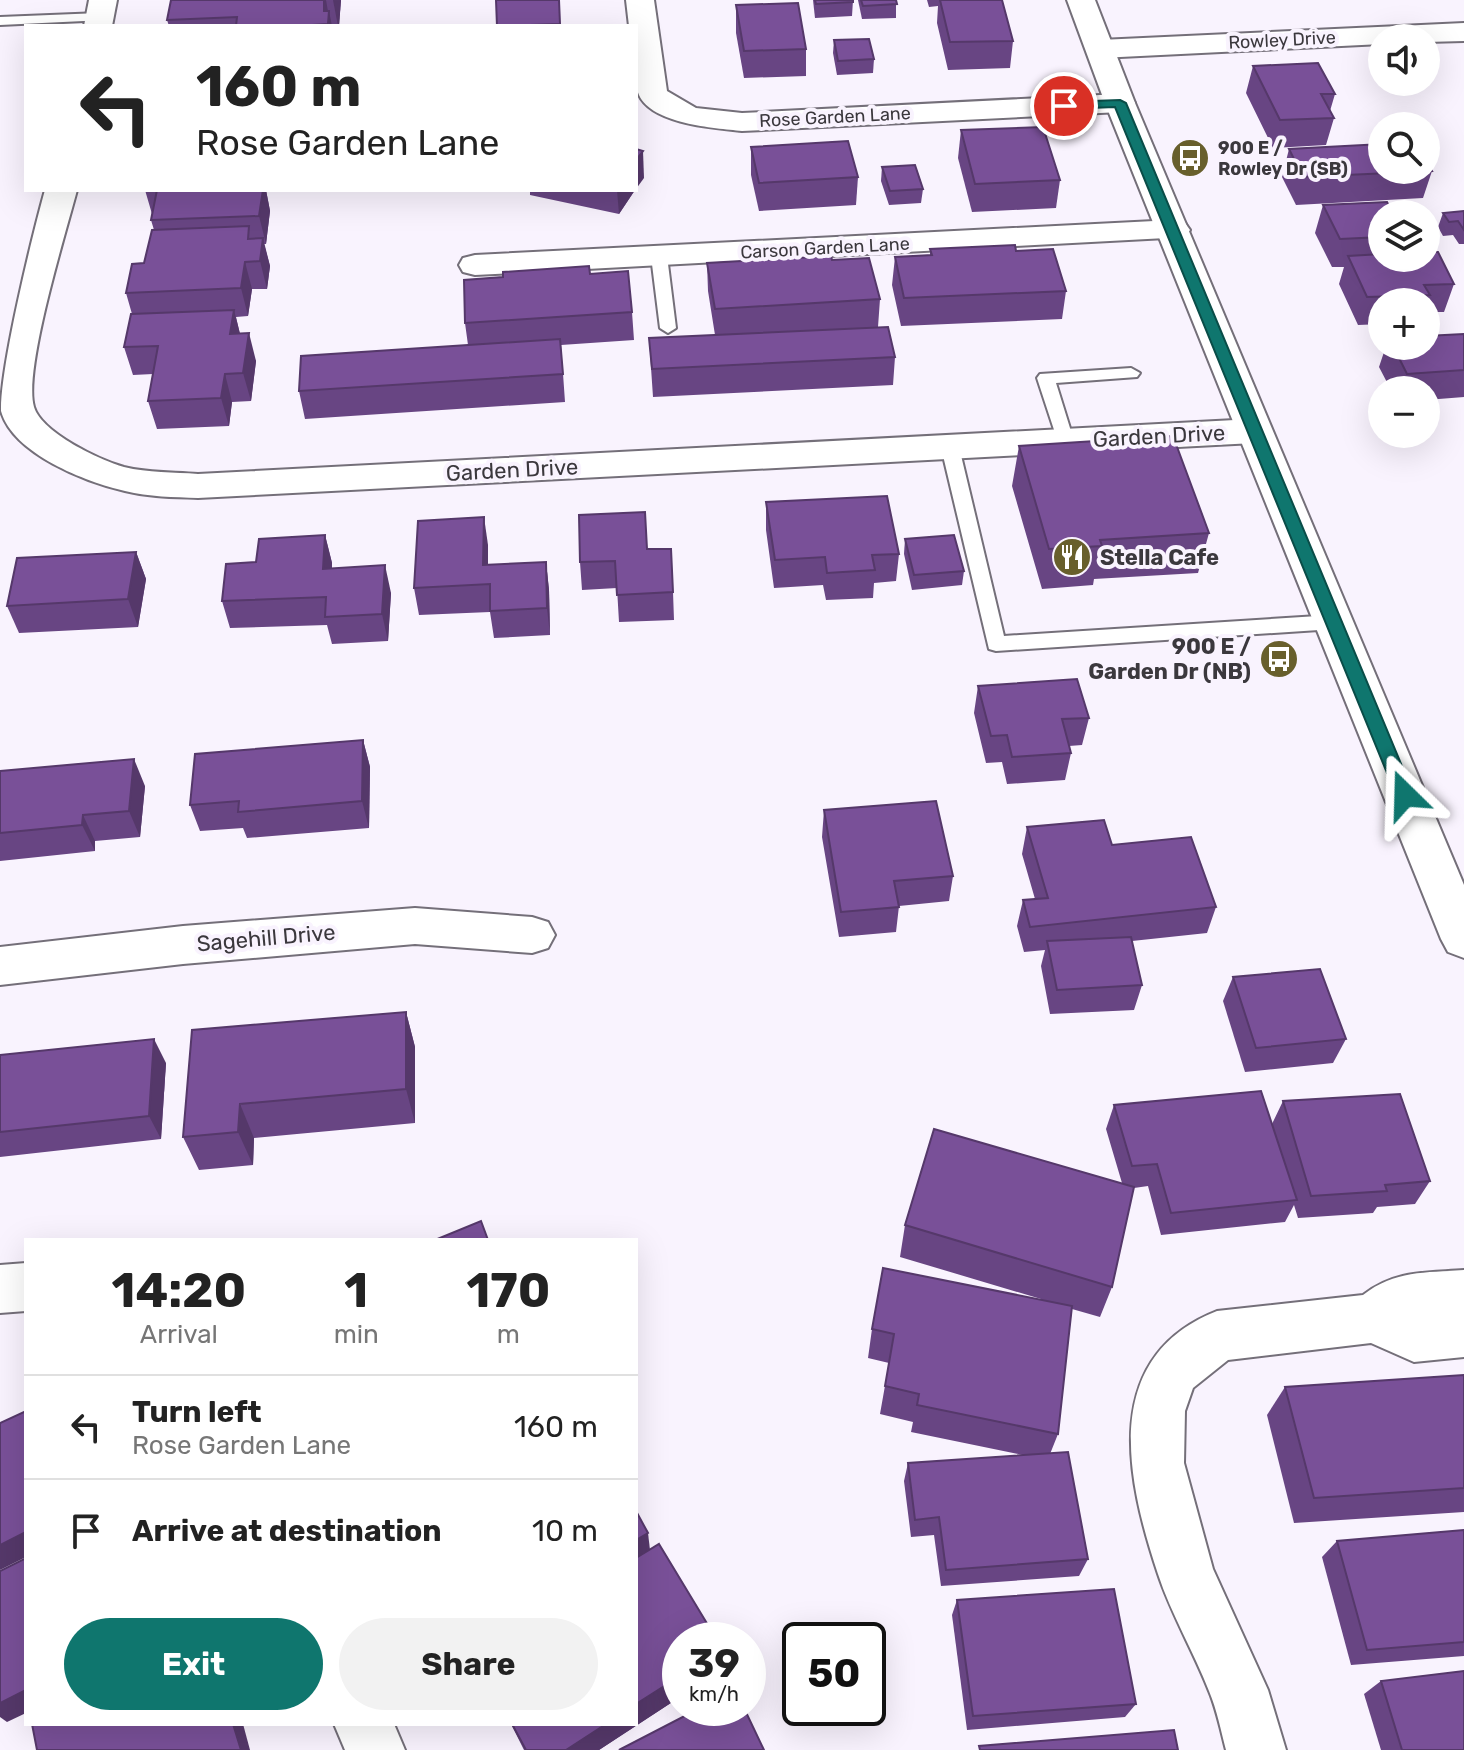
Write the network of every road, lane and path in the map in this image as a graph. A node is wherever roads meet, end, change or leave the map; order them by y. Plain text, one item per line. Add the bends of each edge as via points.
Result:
1 (640, 0) edge
2 (1081, 0) edge
3 (100, 14) edge
4 (0, 21) edge
5 (1464, 32) edge
6 (1100, 49) junction
7 (1120, 103) junction
8 (61, 192) edge
9 (1174, 230) junction
10 (659, 256) junction
11 (475, 265) dead end
12 (668, 328) dead end
13 (1131, 373) dead end
14 (1254, 431) junction
15 (1065, 441) junction
16 (950, 447) junction
17 (1334, 622) junction
18 (532, 935) dead end
19 (1464, 939) edge
20 (0, 966) edge
21 (24, 1287) edge
22 (0, 1289) edge
23 (1464, 1294) edge
24 (1374, 1318) junction
25 (1464, 1332) edge
26 (365, 1726) edge
27 (375, 1750) edge
28 (1256, 1750) edge

1 - 7 street, Rose Garden Lane via 654,96 688,116 742,122
2 - 6 street
3 - 4 lane
5 - 6 street, Rowley Drive
6 - 7 street
7 - 9 street
8 - 16 street, Garden Drive via 16,373 16,406 36,435 77,462 125,479 198,486
9 - 10 street, Carson Garden Lane
9 - 14 street
10 - 11 street, Carson Garden Lane
10 - 12 lane
13 - 15 lane via 1046,378
14 - 15 street, Garden Drive
14 - 17 street
15 - 16 street, Garden Drive
16 - 17 lane via 996,644
17 - 19 street
18 - 20 street, Sagehill Drive via 415,926
21 - 22 street
23 - 24 street via 1398,1299
24 - 25 street via 1414,1337
24 - 28 street via 1217,1336 1173,1371 1158,1411 1157,1463 1186,1574 1239,1690
26 - 27 street

